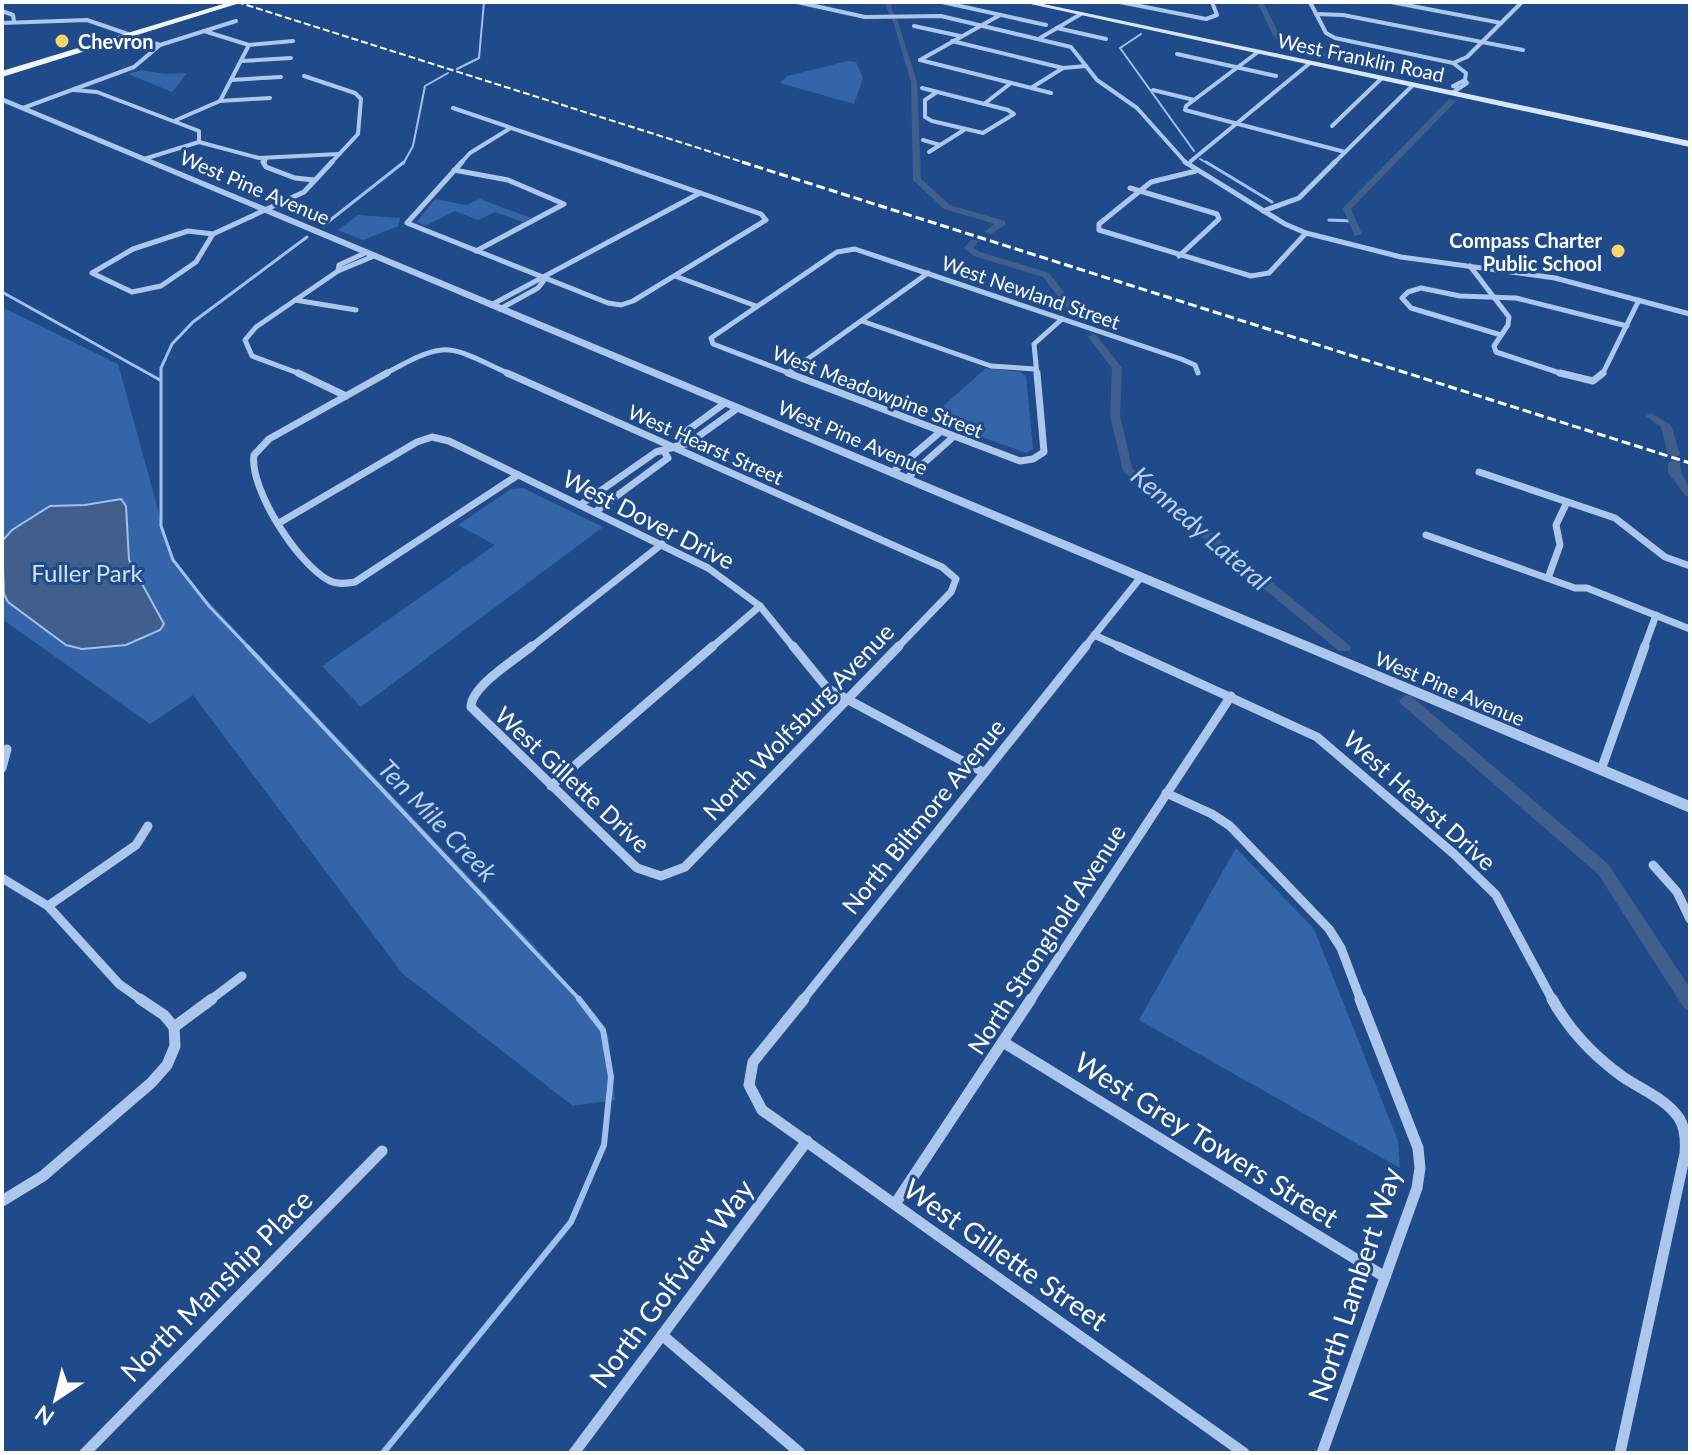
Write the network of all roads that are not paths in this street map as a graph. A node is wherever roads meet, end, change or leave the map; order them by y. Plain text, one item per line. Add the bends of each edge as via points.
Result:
1 (239, 2) edge
2 (797, 2) edge
3 (942, 2) edge
4 (1024, 2) edge
5 (1120, 2) edge
6 (1212, 2) edge
7 (1310, 2) edge
8 (1391, 2) edge
9 (1427, 2) edge
10 (1522, 2) edge
11 (1421, 7) junction
12 (2, 11) edge
13 (1081, 14) junction
14 (1316, 14) junction
15 (1001, 15) junction
16 (14, 21) junction
17 (236, 21) dead end
18 (2, 23) edge
19 (1501, 23) junction
20 (981, 25) junction
21 (1046, 25) dead end
22 (914, 26) dead end
23 (1057, 28) junction
24 (204, 31) junction
25 (132, 35) junction
26 (961, 36) junction
27 (1040, 38) junction
28 (1106, 39) dead end
29 (293, 41) dead end
30 (952, 41) junction
31 (1482, 42) junction
32 (160, 45) junction
33 (249, 45) junction
34 (1523, 50) dead end
35 (1258, 52) junction
36 (1177, 54) dead end
37 (291, 58) dead end
38 (242, 61) junction
39 (1310, 63) junction
40 (1453, 63) junction
41 (1086, 66) junction
42 (1237, 67) junction
43 (1063, 68) junction
44 (2, 74) edge
45 (304, 76) dead end
46 (1276, 76) dead end
47 (281, 77) dead end
48 (1382, 78) junction
49 (231, 80) junction
50 (1011, 83) junction
51 (1413, 85) junction
52 (922, 88) dead end
53 (1031, 88) junction
54 (72, 90) junction
55 (1153, 90) dead end
56 (1455, 90) junction
57 (937, 92) junction
58 (1051, 93) dead end
59 (270, 98) dead end
60 (2, 99) edge
61 (1194, 100) junction
62 (220, 101) junction
63 (984, 104) junction
64 (23, 108) junction
65 (453, 108) dead end
66 (173, 121) junction
67 (1235, 125) junction
68 (1332, 126) dead end
69 (509, 129) junction
70 (964, 130) junction
71 (923, 140) dead end
72 (199, 142) junction
73 (1690, 144) edge
74 (940, 145) junction
75 (929, 152) dead end
76 (1345, 152) junction
77 (339, 154) junction
78 (266, 158) junction
79 (144, 159) junction
80 (1191, 161) dead end
81 (454, 170) junction
82 (1196, 171) junction
83 (314, 180) junction
84 (1130, 188) dead end
85 (1141, 191) junction
86 (700, 193) junction
87 (268, 210) junction
88 (1263, 211) junction
89 (1306, 233) junction
90 (213, 234) junction
91 (476, 251) junction
92 (370, 254) junction
93 (1179, 256) junction
94 (1470, 266) junction
95 (928, 273) junction
96 (675, 276) junction
97 (545, 279) junction
98 (1493, 296) junction
99 (295, 300) junction
100 (1639, 300) junction
101 (756, 306) junction
102 (495, 307) junction
103 (356, 310) dead end
104 (1690, 314) edge
105 (1062, 319) junction
106 (862, 321) junction
107 (1627, 326) junction
108 (1501, 335) junction
109 (1035, 369) junction
110 (788, 373) junction
111 (1198, 373) dead end
112 (346, 396) junction
113 (725, 403) junction
114 (738, 408) junction
115 (939, 433) junction
116 (952, 438) junction
117 (676, 445) junction
118 (665, 453) junction
119 (1479, 472) dead end
120 (892, 473) junction
121 (518, 475) junction
122 (906, 479) junction
123 (1567, 502) junction
124 (580, 505) junction
125 (595, 512) junction
126 (279, 523) junction
127 (1426, 535) dead end
128 (662, 544) junction
129 (1690, 566) edge
130 (1141, 577) junction
131 (1548, 578) junction
132 (956, 579) joint
133 (760, 606) junction
134 (1656, 615) junction
135 (1690, 629) edge
136 (1094, 635) junction
137 (1231, 696) junction
138 (847, 700) junction
139 (7, 749) dead end
140 (2, 768) edge
141 (1601, 770) junction
142 (983, 772) junction
143 (551, 786) junction
144 (1166, 793) junction
145 (1690, 807) edge
146 (148, 826) dead end
147 (1653, 865) dead end
148 (2, 878) edge
149 (658, 878) joint
150 (1677, 892) junction
151 (1690, 892) edge
152 (48, 906) junction
153 (1690, 919) edge
154 (242, 976) dead end
155 (174, 1027) junction
156 (1003, 1042) junction
157 (749, 1085) joint
158 (807, 1141) junction
159 (382, 1151) dead end
160 (2, 1201) edge
161 (895, 1204) junction
162 (1385, 1277) junction
163 (662, 1335) junction
164 (1621, 1452) edge
165 (85, 1453) edge
166 (574, 1453) edge
167 (800, 1453) edge
168 (1244, 1453) edge
169 (1322, 1453) edge

1 - 25 main road
2 - 20 street via 865,17 933,15
3 - 15 street
4 - 13 main road, West Franklin Road
5 - 6 street via 1212,19 1217,15
7 - 14 street
8 - 11 street
9 - 11 street
10 - 19 street
11 - 19 street
12 - 16 street
13 - 23 street
13 - 35 main road, West Franklin Road
14 - 31 street
14 - 40 street via 1329,35 1344,41
15 - 20 street
15 - 21 street
16 - 18 street
16 - 25 street via 87,20
17 - 24 street
19 - 31 street
20 - 26 street
20 - 27 street
22 - 26 street
23 - 27 street
23 - 28 street
24 - 32 street
24 - 33 street
25 - 32 street
25 - 44 main road
26 - 30 street
27 - 41 street via 1071,47
29 - 33 street
30 - 43 street
30 - 50 street via 920,60
31 - 34 street
31 - 40 street
32 - 54 street via 140,64
33 - 38 street
35 - 39 main road, West Franklin Road
35 - 42 street
36 - 42 street
37 - 38 street
38 - 49 street
39 - 48 main road, West Franklin Road
39 - 67 street
40 - 56 street via 1466,73 1467,83
41 - 43 street
41 - 82 street via 1137,108
42 - 46 street
42 - 61 street
43 - 53 street
45 - 77 street via 360,96 360,129
47 - 49 street
48 - 51 main road, West Franklin Road
48 - 68 street
49 - 62 street
50 - 53 street
50 - 63 street
51 - 56 main road, West Franklin Road
51 - 76 street
52 - 57 street
53 - 58 street
54 - 64 street
54 - 66 street via 97,92
55 - 61 street
56 - 73 main road, West Franklin Road
57 - 63 street
57 - 70 street via 926,98 927,120
59 - 62 street
60 - 64 street, West Pine Avenue
61 - 67 street via 1185,110
62 - 66 street
63 - 70 street via 1013,116 983,133
64 - 79 street, West Pine Avenue
65 - 69 street
66 - 72 street via 199,131
67 - 76 street
67 - 80 street
69 - 81 street via 470,153
69 - 86 street
70 - 74 street
71 - 74 street
72 - 78 street
72 - 79 street
74 - 75 street
76 - 88 street via 1299,198
77 - 78 street
77 - 83 street
78 - 83 street via 266,167
79 - 87 street, West Pine Avenue
81 - 91 street via 407,223
81 - 91 street via 508,180 564,204
82 - 85 street via 1151,182
82 - 88 street
83 - 87 street via 298,196
84 - 85 street
85 - 93 street via 1217,214 1219,219
85 - 93 street via 1099,224 1099,230
86 - 96 street via 766,220
86 - 97 street
87 - 90 street
87 - 92 street, West Pine Avenue
88 - 89 street
89 - 93 street via 1269,273 1258,276
89 - 94 street via 1401,257
90 - 90 street via 196,262 145,292 126,291 95,277 93,270 175,233
91 - 97 street
92 - 99 street
92 - 102 street, West Pine Avenue
94 - 98 street
94 - 100 street via 1555,278
95 - 101 street, West Newland Street via 848,249
95 - 105 street, West Newland Street
95 - 106 street
96 - 97 street via 621,305
96 - 101 street
97 - 102 street via 538,288
98 - 107 street
98 - 108 street via 1509,317
98 - 108 street via 1413,289 1403,297 1404,303
99 - 103 street
99 - 112 street via 245,340 252,356
100 - 104 street
100 - 107 street
101 - 110 street, West Meadowpine Street via 713,334 713,344
102 - 113 street, West Pine Avenue
105 - 109 street via 1034,344
105 - 111 street, West Newland Street via 1181,359 1195,365
106 - 109 street via 991,366
106 - 110 street
107 - 108 street via 1601,378 1593,381 1506,358 1494,346
109 - 116 street, West Meadowpine Street via 1044,452 1032,461 1011,460
110 - 115 street, West Meadowpine Street
112 - 117 street, West Hearst Street via 425,352 455,350
112 - 126 street via 258,447 252,463
113 - 114 street, West Pine Avenue
113 - 117 street via 677,438
114 - 117 street via 689,443
114 - 120 street, West Pine Avenue
115 - 116 street, West Meadowpine Street
115 - 120 street
116 - 122 street
117 - 118 street
117 - 132 street, West Hearst Street via 942,567
118 - 124 street via 656,452
118 - 125 street via 668,458
119 - 123 street
120 - 122 street, West Pine Avenue
121 - 124 street, West Dover Drive
121 - 126 street, West Dover Drive via 432,437
121 - 126 street via 355,582 329,581
122 - 130 street, West Pine Avenue
123 - 129 street via 1615,518 1665,557
123 - 131 street via 1556,525 1560,545
124 - 125 street, West Dover Drive
125 - 128 street, West Dover Drive
127 - 131 street
128 - 133 street, West Dover Drive via 708,568
128 - 143 street, West Gillette Drive via 479,688 471,700 474,713
130 - 136 street, North Biltmore Avenue
130 - 141 street, West Pine Avenue
131 - 134 street
132 - 138 street, North Wolfsburg Avenue via 951,592
133 - 138 street, West Dover Drive via 818,679
133 - 143 street
134 - 135 street
134 - 141 street
136 - 137 street, West Hearst Drive
136 - 142 street, North Biltmore Avenue
137 - 144 street, North Stronghold Avenue
137 - 164 street, West Hearst Drive via 1333,748 1454,854 1496,895 1563,1019 1589,1049 1679,1118 1685,1154
138 - 142 street, West Dover Drive
138 - 149 street, North Wolfsburg Avenue via 685,867
139 - 140 street
141 - 145 street, West Pine Avenue
142 - 157 street, North Biltmore Avenue via 753,1062
143 - 149 street, West Gillette Drive via 637,868
144 - 156 street, North Stronghold Avenue
144 - 162 street, North Lambert Way via 1230,826 1319,917 1341,948 1418,1148 1417,1188
146 - 152 street via 136,845
147 - 150 street
148 - 152 street
150 - 151 street
150 - 153 street
152 - 155 street via 119,984
154 - 155 street
155 - 160 street via 175,1046 151,1083 43,1176
156 - 161 street, North Stronghold Avenue
156 - 162 street, West Grey Towers Street
157 - 158 street, West Gillette Street via 762,1110
158 - 161 street, West Gillette Street
158 - 163 street, North Golfview Way
159 - 165 street, North Manship Place
161 - 168 street, West Gillette Street
162 - 169 street, North Lambert Way
163 - 166 street, North Golfview Way
163 - 167 street

